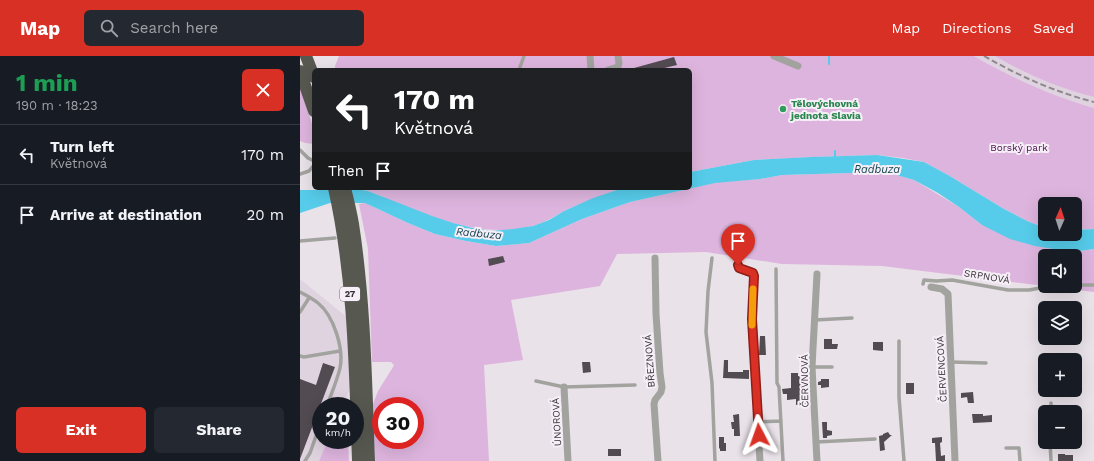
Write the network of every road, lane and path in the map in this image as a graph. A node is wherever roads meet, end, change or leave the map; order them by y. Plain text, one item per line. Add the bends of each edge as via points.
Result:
1 (524, 56) edge
2 (590, 56) edge
3 (618, 56) edge
4 (774, 56) edge
5 (307, 58) edge
6 (798, 66) dead end
7 (520, 68) edge
8 (591, 68) edge
9 (615, 68) edge
10 (300, 70) edge
11 (309, 80) edge
12 (312, 99) edge
13 (300, 150) edge
14 (312, 160) edge
15 (312, 167) edge
16 (300, 174) edge
17 (334, 190) edge
18 (345, 190) edge
19 (335, 238) dead end
20 (300, 241) edge
21 (655, 258) dead end
22 (712, 258) dead end
23 (738, 265) dead end
24 (776, 269) dead end
25 (817, 274) dead end
26 (923, 284) dead end
27 (1082, 285) edge
28 (1094, 285) edge
29 (931, 287) dead end
30 (1038, 288) edge
31 (300, 292) edge
32 (309, 298) junction
33 (300, 312) edge
34 (852, 318) dead end
35 (815, 320) junction
36 (899, 341) dead end
37 (340, 351) junction
38 (300, 356) edge
39 (951, 362) junction
40 (986, 363) dead end
41 (812, 367) junction
42 (832, 367) dead end
43 (536, 381) dead end
44 (635, 385) dead end
45 (564, 387) junction
46 (330, 397) edge
47 (781, 421) junction
48 (758, 422) junction
49 (875, 439) dead end
50 (816, 442) junction
51 (312, 447) edge
52 (1006, 448) dead end
53 (1050, 449) edge
54 (305, 461) edge
55 (358, 461) edge
56 (369, 461) edge
57 (568, 461) edge
58 (658, 461) edge
59 (715, 461) edge
60 (760, 461) edge
61 (783, 461) edge
62 (817, 461) edge
63 (904, 461) edge
64 (955, 461) edge
65 (1020, 461) edge
66 (1051, 461) edge

1 - 7 lane
2 - 8 street
3 - 9 street via 618,67
4 - 6 street
5 - 11 highway
10 - 11 highway
11 - 12 highway
13 - 14 lane
15 - 16 lane
17 - 55 highway, 27 via 342,225 352,315
18 - 56 highway, 27 via 360,281
19 - 20 lane
21 - 58 street, BŘEZNOVÁ via 656,314 662,387 654,404
22 - 59 lane via 706,332 712,382
23 - 48 street via 754,276 752,319
24 - 47 lane via 777,383
25 - 35 street, ČERVNOVÁ
26 - 30 lane, SRPNOVÁ via 924,280 952,280 1008,290
27 - 28 lane
29 - 39 street, ČERVENCOVÁ via 942,289 948,294
31 - 32 lane
32 - 33 lane
32 - 37 lane via 318,304 332,324 337,333
34 - 35 lane
35 - 41 street, ČERVNOVÁ
36 - 63 lane via 899,397
37 - 38 lane
37 - 46 lane via 340,368
39 - 40 lane
39 - 64 street, ČERVENCOVÁ
41 - 42 lane
41 - 50 street, ČERVNOVÁ
43 - 45 lane, ÚNOROVÁ
44 - 45 lane
45 - 57 street, ÚNOROVÁ
47 - 48 lane
47 - 61 lane
48 - 60 street
49 - 50 lane
50 - 62 street, ČERVNOVÁ
51 - 54 lane
52 - 65 lane via 1019,448
53 - 66 lane

